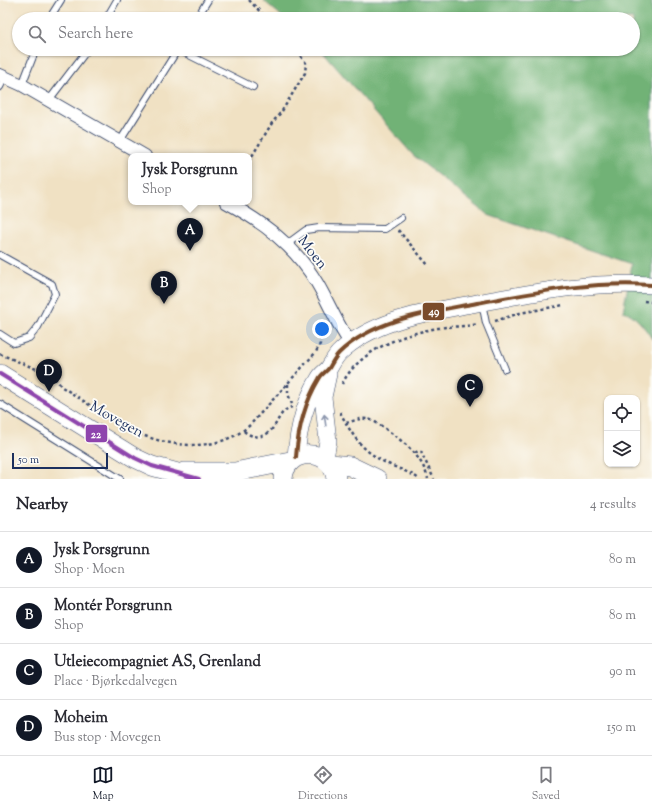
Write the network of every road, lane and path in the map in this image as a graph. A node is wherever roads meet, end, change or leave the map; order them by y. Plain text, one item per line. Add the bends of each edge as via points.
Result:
1 (61, 0) edge
2 (117, 0) edge
3 (208, 0) edge
4 (248, 0) edge
5 (53, 12) edge
6 (110, 12) edge
7 (200, 12) edge
8 (260, 12) edge
9 (33, 56) edge
10 (83, 56) edge
11 (174, 56) edge
12 (192, 56) edge
13 (300, 56) edge
14 (2, 80) edge
15 (22, 85) junction
16 (252, 87) dead end
17 (50, 100) junction
18 (120, 141) junction
19 (140, 153) edge
20 (252, 157) edge
21 (231, 205) edge
22 (401, 218) dead end
23 (393, 225) junction
24 (287, 244) junction
25 (0, 255) edge
26 (428, 265) dead end
27 (652, 285) edge
28 (638, 300) dead end
29 (482, 302) junction
30 (652, 302) edge
31 (567, 304) dead end
32 (326, 320) dead end
33 (486, 323) junction
34 (0, 334) edge
35 (352, 344) junction
36 (0, 354) edge
37 (505, 369) dead end
38 (328, 370) junction
39 (0, 374) edge
40 (288, 384) junction
41 (340, 387) dead end
42 (0, 404) edge
43 (340, 409) dead end
44 (346, 424) junction
45 (244, 431) junction
46 (415, 453) junction
47 (293, 459) junction
48 (331, 467) edge
49 (179, 472) junction
50 (120, 479) edge
51 (199, 479) edge
52 (283, 479) edge
53 (377, 479) edge
54 (419, 479) edge
55 (428, 479) edge
56 (434, 479) edge

1 - 5 lane
2 - 6 lane
3 - 7 lane
4 - 8 path
9 - 15 lane
10 - 17 lane
11 - 18 lane
12 - 16 lane
13 - 20 path via 306,63 306,73 272,122
14 - 15 street
15 - 17 street
17 - 18 street
18 - 19 street
21 - 24 street, Moen via 261,223
22 - 23 lane
23 - 24 lane via 385,229 306,230
23 - 26 path
24 - 35 street, Moen via 316,282
25 - 34 lane via 52,284 55,294 30,338 14,343
27 - 29 main road via 588,284
28 - 30 path
29 - 33 lane
29 - 35 main road via 409,317 379,327
31 - 33 path
32 - 40 path, Movegen via 321,325 320,344 316,352
33 - 37 lane
33 - 41 path via 439,328 392,342 357,364
35 - 38 main road via 339,354
36 - 45 path, Movegen via 53,376 62,387 135,432 161,441 190,446 203,445 217,443
38 - 47 main road via 319,378 306,407
48 -> 38 main road via 323,397 329,378
39 - 49 main road, Movegen via 135,458 152,466
40 - 45 path, Movegen
40 - 45 path via 288,394 293,407 282,412 269,432 253,437
42 - 50 lane
43 - 44 path
44 - 46 path via 362,419 372,420 404,442
44 - 54 path via 367,451
46 - 55 path
46 - 56 path via 418,451 423,454
47 - 48 main road, Movegen via 311,453
47 - 49 main road, Movegen via 235,472
47 - 52 main road via 286,468
48 - 53 main road via 350,466
49 - 51 main road, Movegen

